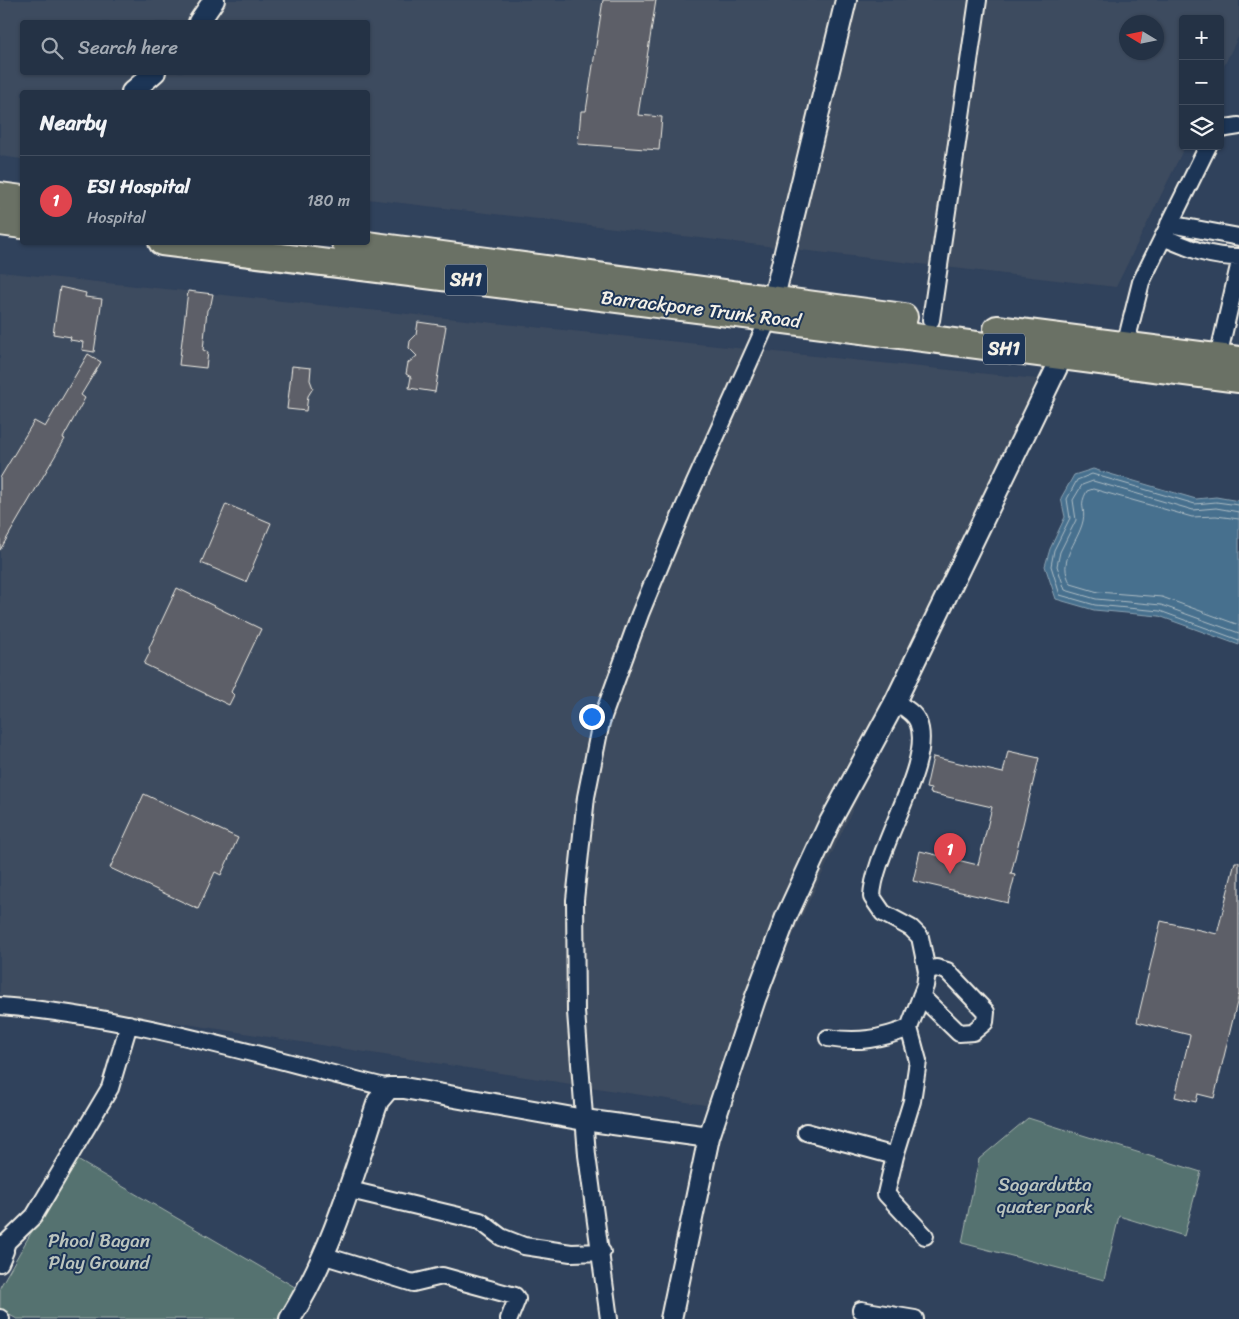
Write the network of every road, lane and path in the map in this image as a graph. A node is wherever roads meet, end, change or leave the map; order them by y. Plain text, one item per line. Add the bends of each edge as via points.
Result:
1 (214, 0) edge
2 (846, 0) edge
3 (978, 0) edge
4 (200, 20) edge
5 (152, 75) edge
6 (134, 90) edge
7 (1239, 126) edge
8 (1224, 128) edge
9 (1206, 150) edge
10 (0, 196) edge
11 (20, 199) edge
12 (0, 222) edge
13 (20, 225) edge
14 (1166, 230) junction
15 (1239, 237) edge
16 (190, 245) edge
17 (364, 245) edge
18 (1239, 257) edge
19 (1239, 266) edge
20 (771, 308) junction
21 (931, 320) junction
22 (1125, 346) junction
23 (1064, 347) junction
24 (1228, 368) edge
25 (895, 702) junction
26 (927, 971) junction
27 (921, 996) junction
28 (0, 1006) edge
29 (129, 1024) junction
30 (909, 1028) junction
31 (828, 1038) dead end
32 (389, 1088) junction
33 (584, 1120) junction
34 (806, 1132) dead end
35 (709, 1137) junction
36 (894, 1156) junction
37 (350, 1190) junction
38 (925, 1236) dead end
39 (2, 1252) edge
40 (602, 1252) junction
41 (325, 1256) junction
42 (861, 1310) dead end
43 (290, 1319) edge
44 (509, 1319) edge
45 (609, 1319) edge
46 (671, 1319) edge
47 (914, 1319) edge

1 - 4 street
2 - 20 street
3 - 21 street
5 - 6 street
7 - 8 street
9 - 14 street
10 - 11 main road
12 - 13 main road
14 - 15 street
14 - 18 street via 1200,253
14 - 22 street via 1141,282
16 - 20 main road, Barrackpore Trunk Road / SH1
17 - 20 main road, Barrackpore Trunk Road / SH1
19 - 24 street
20 - 21 main road, Barrackpore Trunk Road / SH1
20 - 23 main road, Barrackpore Trunk Road / SH1
20 - 33 street via 640,614 601,722 585,806 575,900 576,1012
21 - 23 main road, Barrackpore Trunk Road / SH1
22 - 23 main road, Barrackpore Trunk Road / SH1
22 - 24 main road, Barrackpore Trunk Road / SH1
23 - 24 main road, Barrackpore Trunk Road / SH1
23 - 25 street
25 - 26 street via 917,720 921,743 875,879 872,897 884,914 911,928 920,937
25 - 35 street via 829,824 786,917
26 - 27 street
26 - 27 street via 936,968 946,970 986,1012 985,1022 973,1032 959,1033
27 - 30 street
28 - 29 street
29 - 32 street
29 - 39 street via 110,1088 34,1216 7,1242
30 - 31 street via 872,1040
30 - 36 street via 918,1064 910,1112
32 - 33 street
32 - 37 street via 378,1101
33 - 35 street
33 - 40 street
34 - 36 street
35 - 46 street
36 - 38 street via 886,1194
37 - 40 street via 480,1222 501,1237 524,1246 571,1253
37 - 41 street
40 - 45 street
41 - 43 street via 312,1285
41 - 44 street via 413,1283 442,1276 515,1296 517,1299
42 - 47 street

